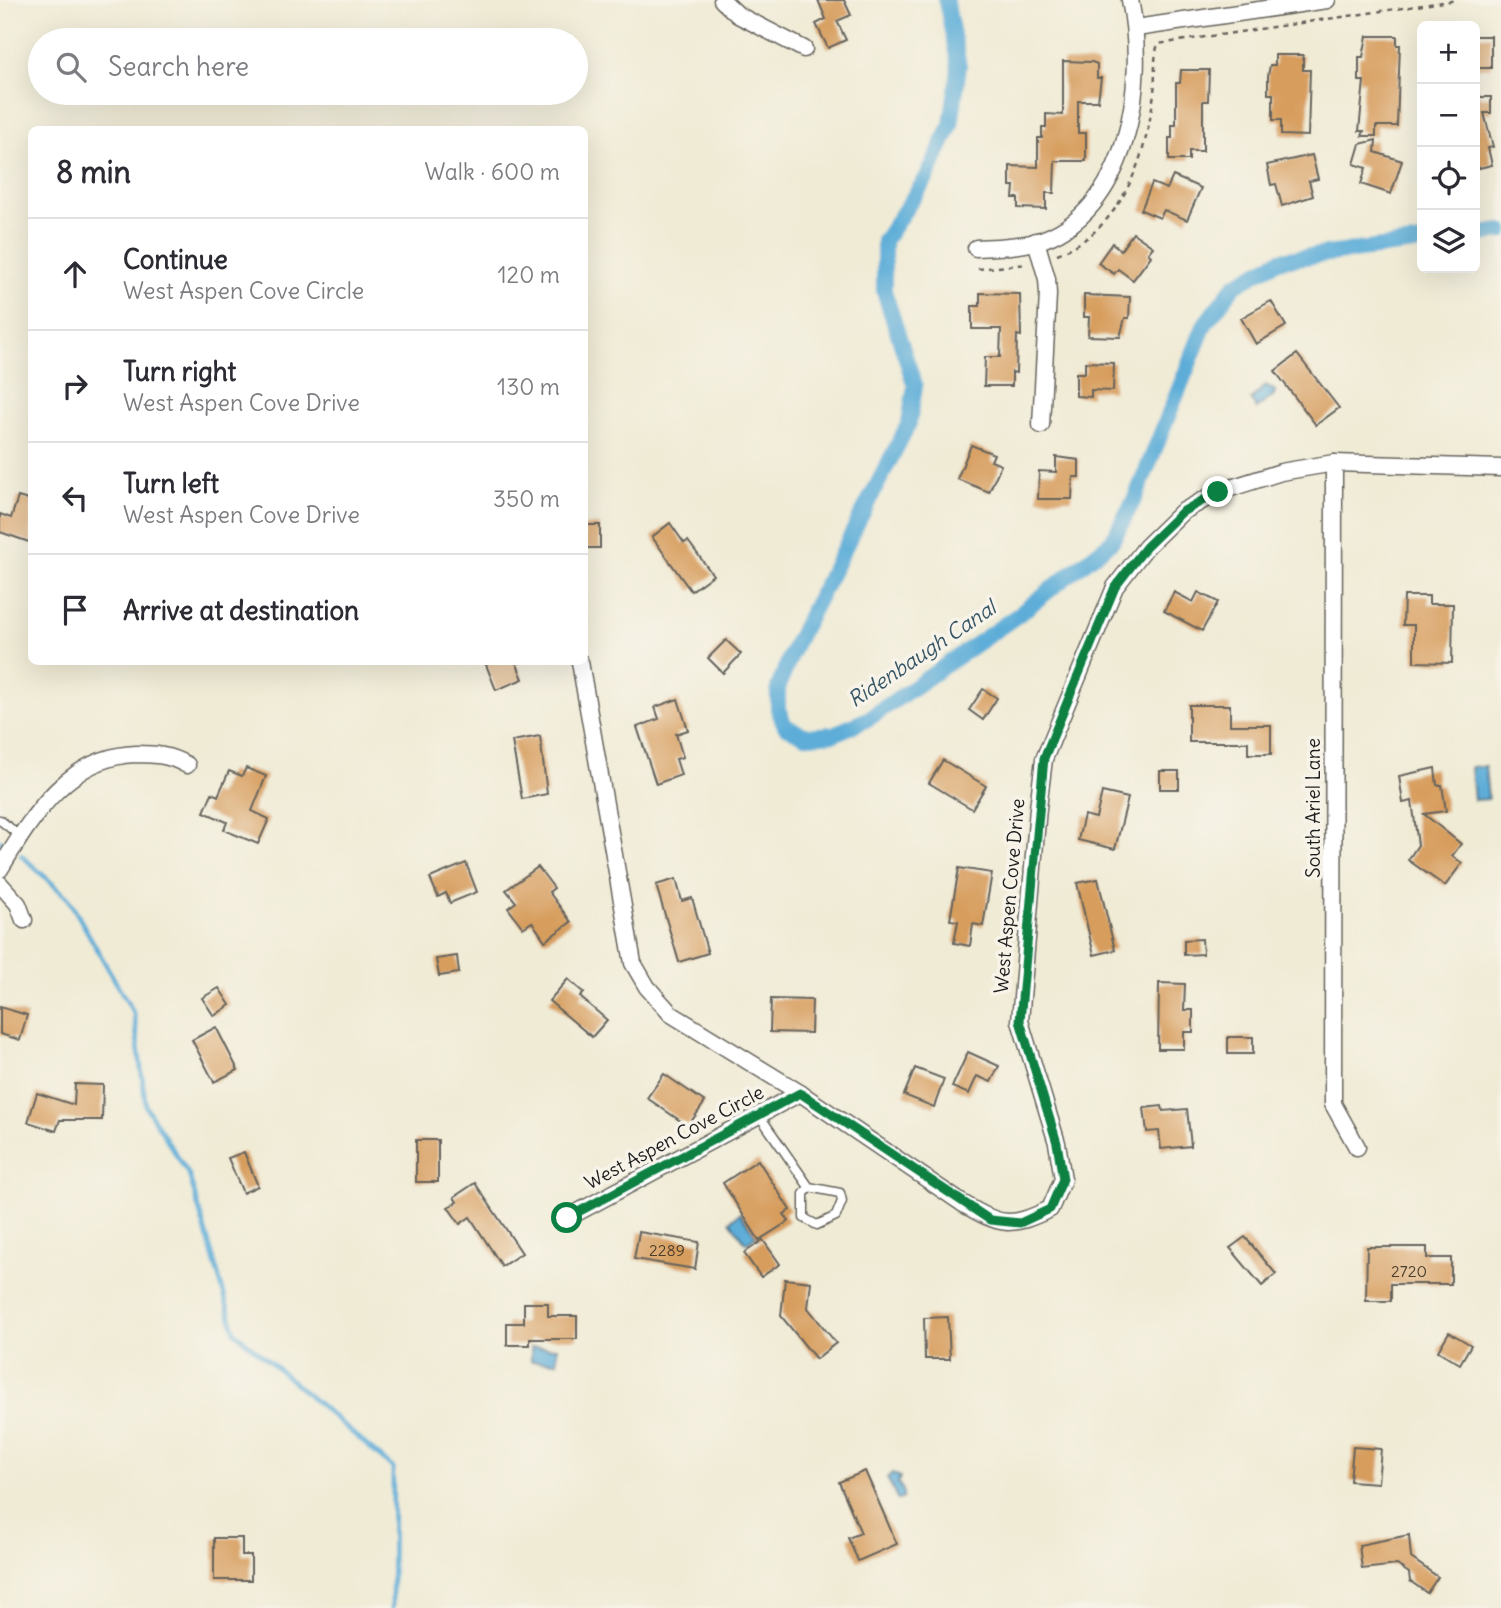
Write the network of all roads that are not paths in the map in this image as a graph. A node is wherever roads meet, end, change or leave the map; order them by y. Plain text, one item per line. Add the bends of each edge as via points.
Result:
1 (722, 0) edge
2 (1130, 0) edge
3 (1327, 0) edge
4 (1136, 28) junction
5 (804, 49) dead end
6 (1036, 241) junction
7 (976, 248) dead end
8 (1041, 425) dead end
9 (1334, 463) junction
10 (1501, 468) edge
11 (581, 665) edge
12 (187, 765) dead end
13 (0, 820) edge
14 (20, 836) junction
15 (0, 869) edge
16 (0, 884) edge
17 (24, 920) dead end
18 (800, 1093) junction
19 (759, 1115) junction
20 (1357, 1147) dead end
21 (809, 1187) junction
22 (567, 1218) dead end

1 - 5 street via 738,15
2 - 4 street
3 - 4 street
4 - 6 street via 1133,98 1121,156 1088,207
6 - 7 street
6 - 8 street via 1048,294
9 - 10 street, West Aspen Cove Drive
9 - 18 street, West Aspen Cove Drive via 1281,472 1218,492 1182,512 1146,547 1115,587 1044,758 1020,1021 1057,1143 1063,1179 1050,1209 1020,1223 990,1220
9 - 20 street, South Ariel Lane via 1333,1104
11 - 18 street, West Aspen Cove Drive via 633,963 671,1014
12 - 14 street via 169,755 154,754 110,756 88,764 61,785
13 - 14 lane
14 - 15 street
16 - 17 street via 18,904
18 - 19 street, West Aspen Cove Circle
19 - 21 lane
19 - 22 street, West Aspen Cove Circle
21 - 21 lane via 840,1194 836,1216 817,1225 804,1218 804,1194

